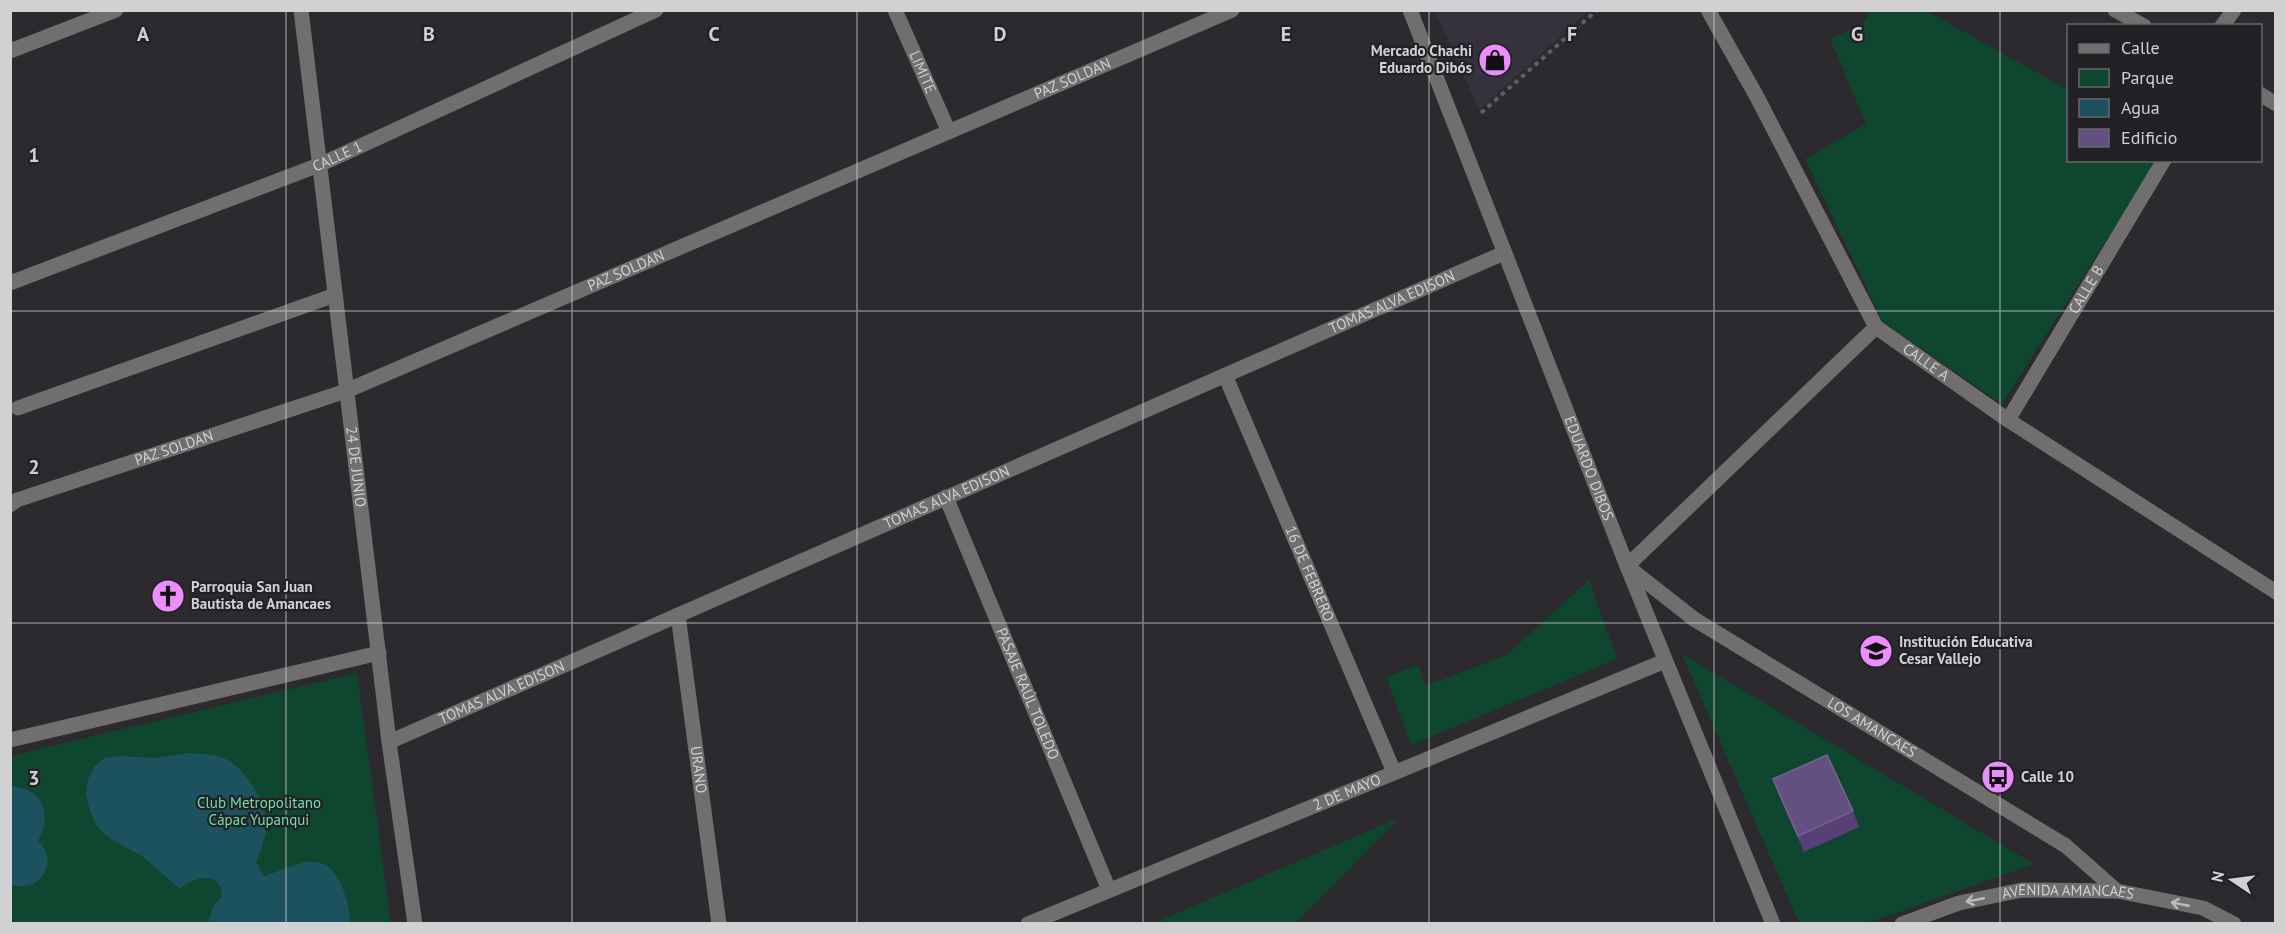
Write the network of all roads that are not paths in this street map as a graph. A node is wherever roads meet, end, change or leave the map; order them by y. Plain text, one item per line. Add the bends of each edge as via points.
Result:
1 (116, 10) edge
2 (301, 10) edge
3 (656, 10) edge
4 (895, 10) edge
5 (1232, 10) edge
6 (1410, 10) edge
7 (1708, 10) edge
8 (2115, 10) edge
9 (2234, 10) edge
10 (2140, 24) edge
11 (2224, 24) edge
12 (10, 51) edge
13 (2262, 95) edge
14 (2276, 104) edge
15 (949, 132) junction
16 (2163, 162) edge
17 (319, 165) junction
18 (1504, 253) junction
19 (10, 282) edge
20 (335, 295) junction
21 (1876, 327) junction
22 (1225, 375) junction
23 (346, 391) junction
24 (18, 408) dead end
25 (2007, 420) junction
26 (946, 497) junction
27 (10, 505) edge
28 (1627, 566) junction
29 (2276, 592) edge
30 (678, 615) junction
31 (379, 653) junction
32 (1665, 660) junction
33 (10, 740) edge
34 (389, 742) junction
35 (1394, 772) junction
36 (1109, 890) junction
37 (2117, 891) junction
38 (415, 924) edge
39 (719, 924) edge
40 (1028, 924) edge
41 (1773, 924) edge
42 (1902, 924) edge
43 (2234, 924) edge

1 - 12 street
2 - 17 street, 24 DE JUNIO
3 - 17 street, CALLE 1
4 - 15 street, LIMITE
5 - 15 street, PAZ SOLDAN
6 - 18 street, EDUARDO DIBOS
7 - 21 street, CALLE A
8 - 10 street
9 - 11 street
13 - 14 street
15 - 23 street, PAZ SOLDAN
16 - 25 street, CALLE B
17 - 19 street, CALLE 1
17 - 20 street, 24 DE JUNIO
18 - 22 street, TOMAS ALVA EDISON
18 - 28 street, EDUARDO DIBOS
20 - 23 street, 24 DE JUNIO
20 - 24 street
21 - 25 street, CALLE A
21 - 28 street
22 - 26 street, TOMAS ALVA EDISON
22 - 35 street, 16 DE FEBRERO
23 - 27 street, PAZ SOLDAN
23 - 31 street, 24 DE JUNIO
25 - 29 street, CALLE A
26 - 30 street, TOMAS ALVA EDISON
26 - 36 street, PASAJE RAÚL TOLEDO
28 - 32 street, EDUARDO DIBOS
28 - 37 street, LOS AMANCAES via 1694,619 2066,846
30 - 34 street, TOMAS ALVA EDISON
30 - 39 street, URANO
31 - 33 street
31 - 34 street, 24 DE JUNIO
32 - 35 street, 2 DE MAYO
32 - 41 street, EDUARDO DIBOS
34 - 38 street, 24 DE JUNIO
35 - 36 street, 2 DE MAYO
36 - 40 street, 2 DE MAYO
37 -> 42 street, AVENIDA AMANCAES via 2022,890 1959,903
43 -> 37 street, AVENIDA AMANCAES via 2203,909

